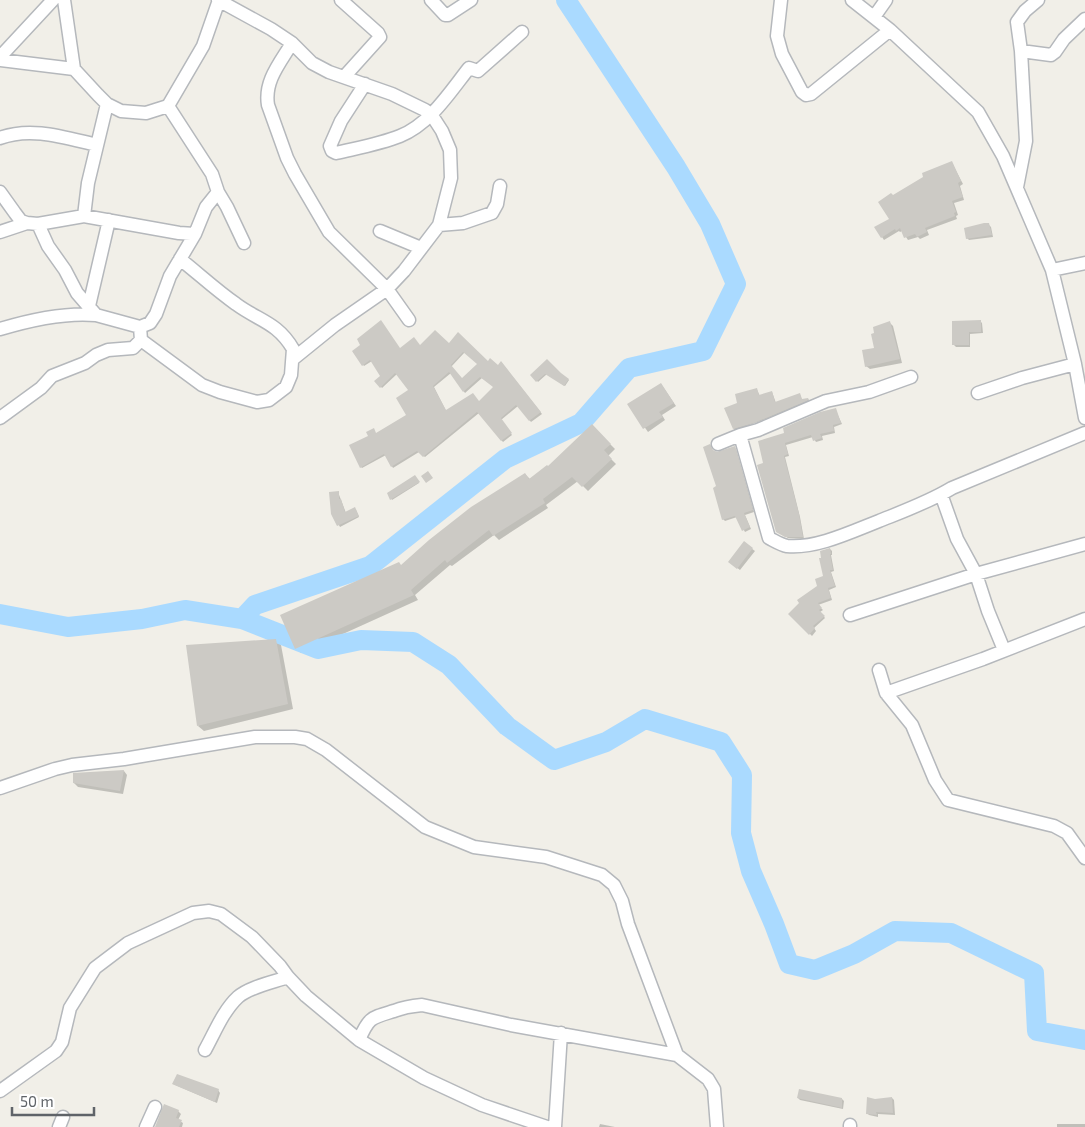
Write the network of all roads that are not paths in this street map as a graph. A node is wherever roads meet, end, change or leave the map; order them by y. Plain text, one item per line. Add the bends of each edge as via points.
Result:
1 (53, 0) edge
2 (64, 0) edge
3 (218, 0) edge
4 (341, 0) edge
5 (431, 0) edge
6 (471, 0) edge
7 (781, 0) edge
8 (852, 0) edge
9 (886, 0) edge
10 (1038, 0) edge
11 (874, 16) junction
12 (1085, 19) edge
13 (890, 30) junction
14 (522, 32) dead end
15 (292, 43) junction
16 (1021, 51) junction
17 (0, 58) edge
18 (74, 69) junction
19 (344, 77) junction
20 (365, 84) junction
21 (108, 104) junction
22 (168, 106) junction
23 (431, 114) junction
24 (0, 138) edge
25 (97, 145) junction
26 (500, 186) dead end
27 (1017, 187) junction
28 (0, 192) edge
29 (218, 192) junction
30 (84, 216) junction
31 (109, 220) junction
32 (33, 224) junction
33 (439, 225) junction
34 (380, 231) dead end
35 (0, 232) edge
36 (195, 234) junction
37 (244, 243) dead end
38 (421, 248) junction
39 (180, 259) junction
40 (1085, 263) edge
41 (1052, 270) junction
42 (387, 289) junction
43 (92, 310) junction
44 (410, 320) dead end
45 (140, 326) junction
46 (0, 329) edge
47 (141, 340) junction
48 (293, 359) junction
49 (1075, 364) junction
50 (911, 377) dead end
51 (978, 393) dead end
52 (0, 418) edge
53 (1085, 418) edge
54 (1085, 433) edge
55 (740, 435) junction
56 (718, 444) dead end
57 (942, 494) junction
58 (1085, 544) edge
59 (976, 574) junction
60 (850, 614) dead end
61 (1085, 619) edge
62 (1004, 650) junction
63 (879, 670) dead end
64 (886, 693) junction
65 (0, 788) edge
66 (1085, 858) edge
67 (288, 977) junction
68 (560, 1033) junction
69 (359, 1040) junction
70 (205, 1050) dead end
71 (677, 1055) junction
72 (0, 1091) edge
73 (155, 1107) dead end
74 (146, 1127) edge
75 (547, 1127) edge
76 (555, 1127) edge
77 (717, 1127) edge

1 - 17 street
2 - 18 street
3 - 15 street
3 - 22 street via 203,46
4 - 19 street via 380,37
5 - 6 street via 448,15
7 - 13 street via 777,36 782,54 806,95
8 - 11 street
9 - 11 street
10 - 16 street via 1017,22
11 - 13 street
12 - 16 street via 1051,55
13 - 27 street via 978,112
14 - 23 street via 478,71 469,68
15 - 19 street via 312,63
15 - 42 street via 267,87 268,105 287,158 329,232
16 - 27 street via 1026,141
17 - 18 street
18 - 21 street
19 - 20 street
20 - 23 street
20 - 23 street via 341,121 330,146 336,154 402,136
21 - 22 street via 121,111 146,113
21 - 25 street
22 - 29 street via 212,174
23 - 33 street via 450,150 451,178
24 - 25 street via 47,134
25 - 30 street
26 - 33 street via 492,214 463,223
27 - 41 street
28 - 32 street via 21,221
29 - 36 street via 206,208
29 - 37 street
30 - 31 street
30 - 32 street
31 - 36 street
31 - 43 street
32 - 35 street
32 - 43 street via 77,293
33 - 38 street
34 - 38 street
36 - 39 street
38 - 42 street
39 - 45 street via 156,314 150,323
39 - 48 street via 216,290 280,331 293,349
40 - 41 street
41 - 49 street
42 - 44 street
42 - 48 street
43 - 45 street
43 - 46 street
45 - 47 street
47 - 48 street via 202,385 257,402 269,400 286,388
47 - 52 street via 133,348 108,350 52,376
49 - 51 street
49 - 53 street
50 - 55 street via 869,392 826,401
54 - 57 street
55 - 56 street
55 - 57 street via 769,538 786,546 837,538
57 - 59 street via 957,540
58 - 59 street
59 - 60 street
59 - 62 street
61 - 62 street
62 - 64 street
63 - 64 street
64 - 66 street via 912,725 935,780 948,800 1054,826 1067,832
65 - 71 street via 72,765 255,737 307,739 345,764 425,827 474,847 546,857 602,875 614,885
67 - 69 street
67 - 70 street via 238,996
67 - 72 street via 252,937 221,914 208,910 193,913 128,943 95,968 70,1008 62,1042 56,1051
68 - 69 street via 422,1006 407,1006 373,1018
68 - 71 street
68 - 76 street
69 - 75 street via 473,1102
71 - 77 street via 708,1079 714,1089
73 - 74 street

